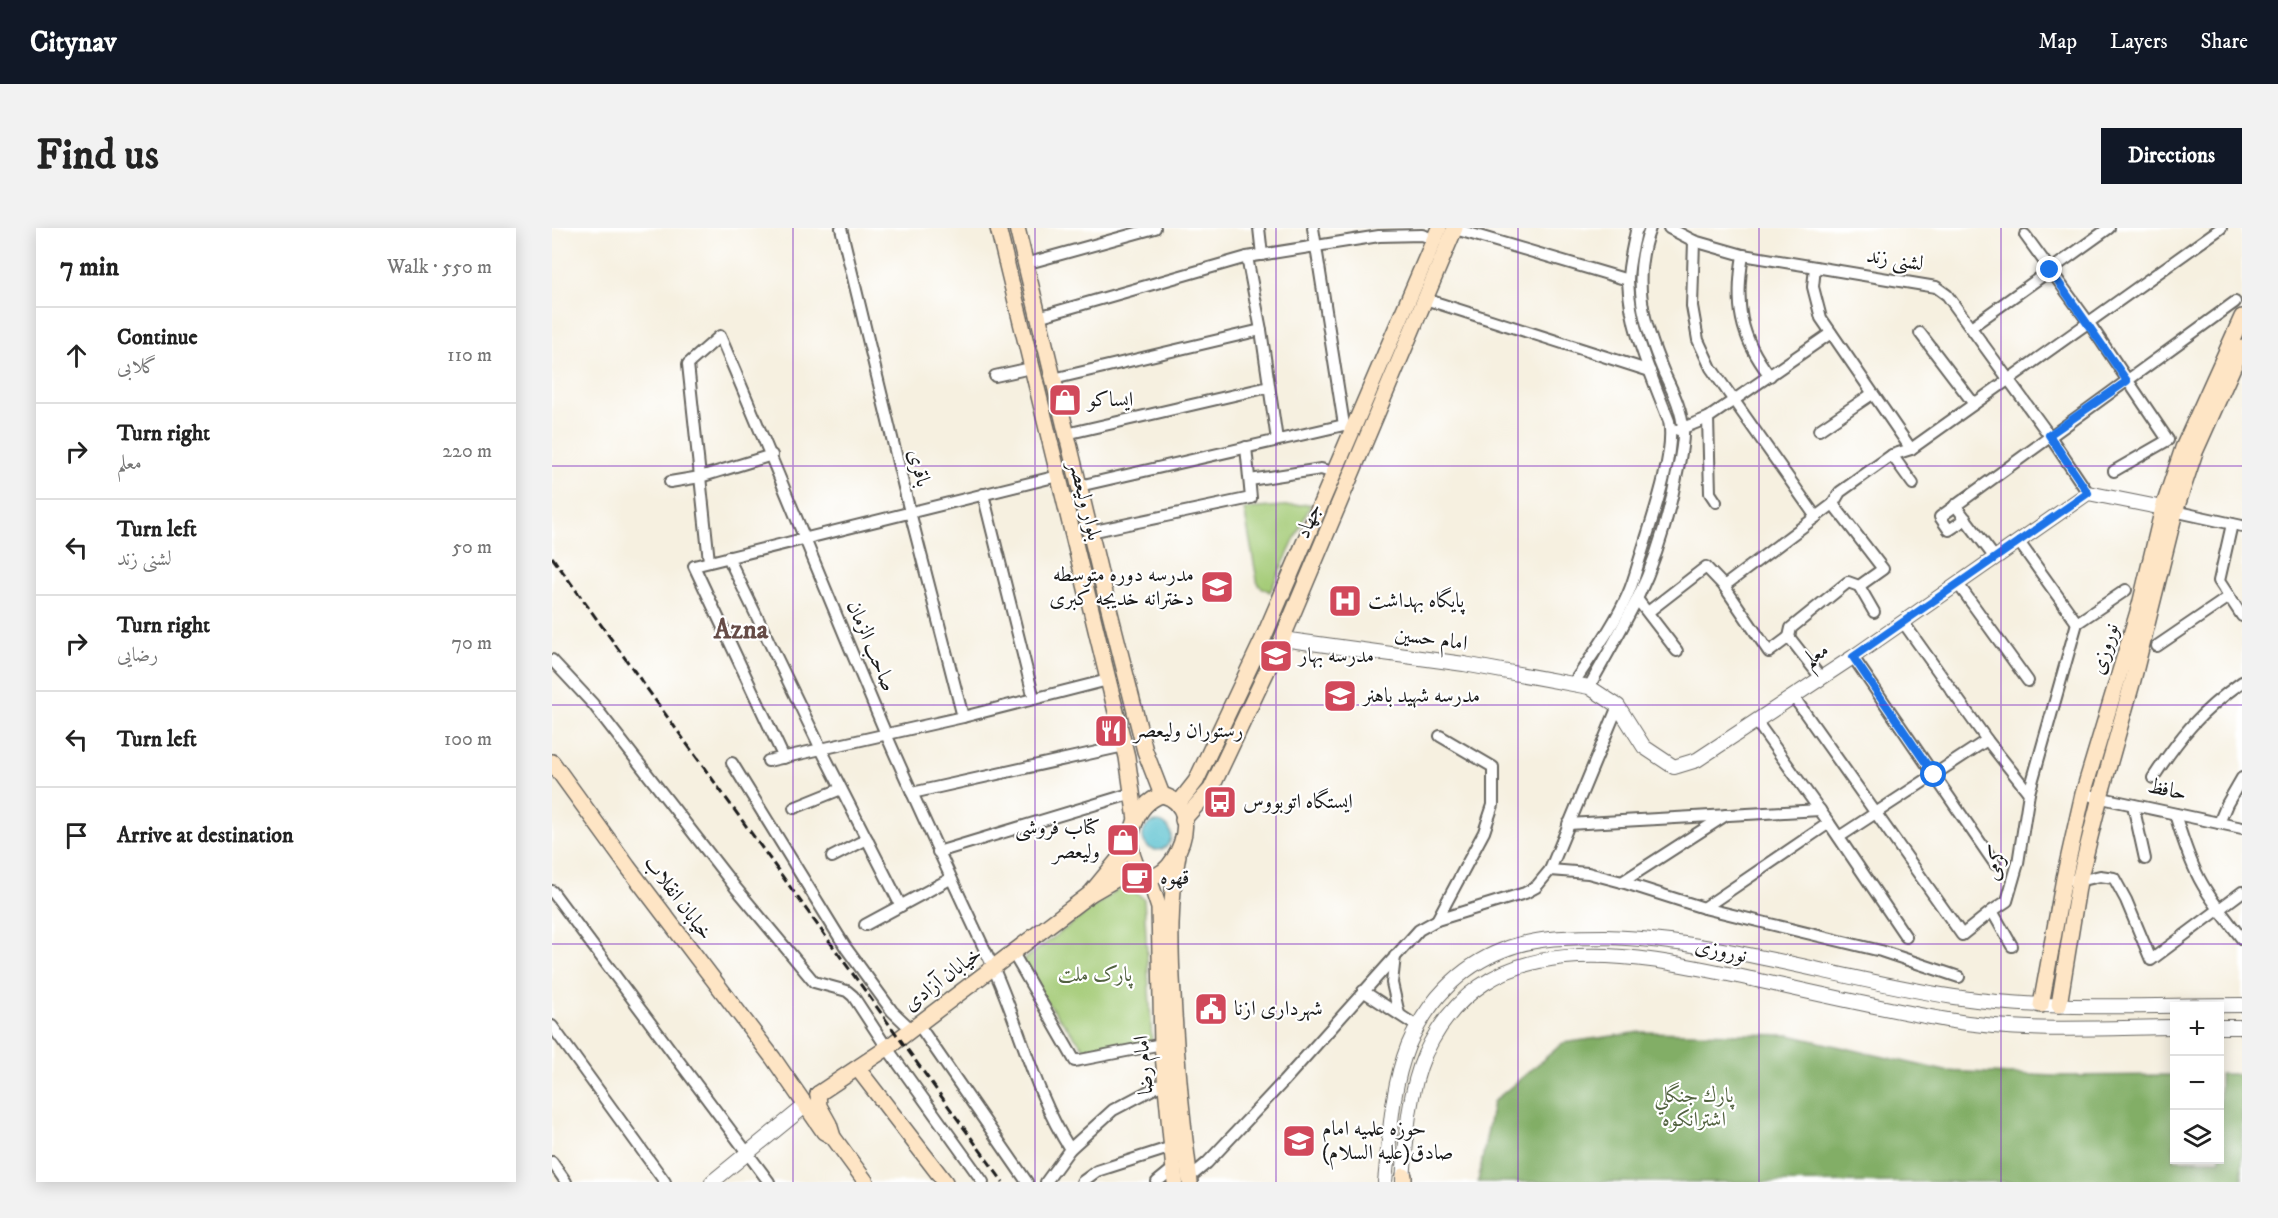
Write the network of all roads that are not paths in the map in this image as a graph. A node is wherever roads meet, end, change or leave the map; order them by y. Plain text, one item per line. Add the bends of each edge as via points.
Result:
1 (841, 228) edge
2 (998, 228) edge
3 (1017, 228) edge
4 (1155, 228) edge
5 (1258, 228) edge
6 (1313, 228) edge
7 (1455, 228) edge
8 (1638, 228) edge
9 (1650, 228) edge
10 (1669, 228) edge
11 (2109, 228) edge
12 (2221, 228) edge
13 (1378, 232) edge
14 (1436, 233) edge
15 (2025, 235) dead end
16 (1695, 241) junction
17 (1316, 245) junction
18 (1262, 255) junction
19 (1743, 255) junction
20 (1247, 257) junction
21 (1025, 264) junction
22 (1815, 267) junction
23 (2050, 270) junction
24 (1628, 280) junction
25 (1425, 299) junction
26 (2235, 302) dead end
27 (1038, 317) junction
28 (2242, 317) edge
29 (2089, 323) junction
30 (1971, 327) junction
31 (1261, 330) junction
32 (1831, 333) junction
33 (1920, 333) dead end
34 (2242, 347) edge
35 (1049, 364) junction
36 (1031, 368) junction
37 (1650, 371) junction
38 (1376, 375) junction
39 (995, 376) dead end
40 (1770, 376) junction
41 (1053, 379) junction
42 (2009, 380) junction
43 (2127, 381) junction
44 (1391, 382) junction
45 (1269, 387) junction
46 (1872, 394) junction
47 (1734, 399) junction
48 (1974, 405) junction
49 (1708, 418) junction
50 (1348, 427) junction
51 (1683, 429) junction
52 (1819, 430) dead end
53 (1671, 432) junction
54 (1066, 434) junction
55 (2049, 435) junction
56 (1278, 440) junction
57 (1246, 447) junction
58 (1911, 448) junction
59 (772, 455) junction
60 (1892, 455) junction
61 (2114, 471) dead end
62 (1334, 473) junction
63 (1058, 476) junction
64 (700, 477) junction
65 (1250, 480) junction
66 (670, 482) dead end
67 (1912, 484) dead end
68 (1079, 486) junction
69 (2088, 493) junction
70 (983, 494) junction
71 (1716, 502) dead end
72 (1833, 504) junction
73 (1955, 505) junction
74 (2169, 510) junction
75 (910, 512) junction
76 (1816, 517) junction
77 (1966, 519) junction
78 (1313, 522) junction
79 (2237, 525) edge
80 (1328, 530) junction
81 (1090, 532) junction
82 (804, 538) junction
83 (2019, 542) junction
84 (728, 557) junction
85 (1995, 558) junction
86 (710, 561) junction
87 (1958, 584) junction
88 (1724, 586) junction
89 (1859, 586) junction
90 (2126, 590) dead end
91 (2229, 597) junction
92 (1637, 599) junction
93 (1648, 612) junction
94 (1874, 612) dead end
95 (2242, 616) edge
96 (1904, 622) junction
97 (2077, 623) junction
98 (1789, 637) junction
99 (1282, 639) junction
100 (2157, 646) dead end
101 (1677, 651) dead end
102 (1853, 657) junction
103 (552, 660) edge
104 (1821, 678) junction
105 (1108, 680) junction
106 (2028, 681) dead end
107 (1573, 684) junction
108 (2238, 684) edge
109 (1589, 687) junction
110 (1793, 696) junction
111 (2242, 696) edge
112 (1034, 699) junction
113 (1618, 706) junction
114 (963, 717) junction
115 (1756, 721) junction
116 (886, 734) junction
117 (1440, 736) dead end
118 (1987, 740) junction
119 (821, 749) junction
120 (1146, 751) junction
121 (1126, 752) junction
122 (784, 758) junction
123 (768, 761) dead end
124 (732, 763) dead end
125 (555, 771) edge
126 (1934, 775) junction
127 (2153, 778) dead end
128 (2242, 778) edge
129 (1196, 781) junction
130 (841, 789) junction
131 (1211, 789) junction
132 (912, 793) junction
133 (1133, 793) junction
134 (2029, 793) junction
135 (2083, 794) junction
136 (1162, 795) junction
137 (2100, 797) junction
138 (1178, 804) junction
139 (2133, 804) junction
140 (794, 808) dead end
141 (1820, 810) junction
142 (1874, 814) junction
143 (2175, 814) junction
144 (1726, 815) junction
145 (1136, 820) junction
146 (1183, 820) junction
147 (1830, 823) junction
148 (2219, 823) junction
149 (1568, 824) junction
150 (2242, 828) edge
151 (1839, 837) junction
152 (867, 839) junction
153 (1131, 844) junction
154 (938, 852) junction
155 (1178, 855) junction
156 (832, 857) dead end
157 (2145, 859) dead end
158 (1995, 864) dead end
159 (1550, 870) junction
160 (1143, 871) junction
161 (950, 879) junction
162 (2071, 880) junction
163 (1622, 882) junction
164 (552, 891) edge
165 (2242, 892) edge
166 (1090, 894) junction
167 (901, 906) junction
168 (1704, 908) junction
169 (2219, 910) junction
170 (1992, 911) junction
171 (1437, 920) junction
172 (865, 925) dead end
173 (1906, 937) dead end
174 (2242, 939) edge
175 (1165, 945) junction
176 (2012, 946) dead end
177 (1013, 953) junction
178 (1395, 956) junction
179 (993, 968) junction
180 (1959, 976) dead end
181 (1363, 991) junction
182 (2041, 1005) junction
183 (2059, 1005) junction
184 (2152, 1005) junction
185 (2242, 1005) edge
186 (1399, 1014) junction
187 (552, 1026) edge
188 (915, 1026) junction
189 (1418, 1027) junction
190 (2170, 1027) edge
191 (2224, 1027) edge
192 (2242, 1027) edge
193 (2151, 1028) junction
194 (1162, 1044) junction
195 (886, 1048) junction
196 (773, 1058) junction
197 (858, 1069) junction
198 (1166, 1082) junction
199 (818, 1095) junction
200 (805, 1106) junction
201 (833, 1137) junction
202 (1172, 1147) junction
203 (1070, 1149) junction
204 (748, 1151) junction
205 (552, 1162) edge
206 (1182, 1178) edge
207 (1404, 1180) edge
208 (566, 1182) edge
209 (665, 1182) edge
210 (712, 1182) edge
211 (769, 1182) edge
212 (866, 1182) edge
213 (945, 1182) edge
214 (983, 1182) edge
215 (1027, 1182) edge
216 (1046, 1182) edge
217 (1082, 1182) edge
218 (1157, 1182) edge
219 (1385, 1182) edge

1 - 75 street, باقری
2 - 36 main road, بلوار ولیعصر
3 - 21 main road, بلوار ولیعصر
4 - 21 street
5 - 18 street
6 - 17 street
7 - 24 street
7 - 25 main road, جهاد
8 - 24 street
9 - 51 street via 1639,272 1642,304
10 - 16 street, لشنی زند
11 - 23 street
12 - 29 street
13 - 14 street
13 - 17 street
14 - 38 main road, جهاد
15 - 23 street
16 - 19 street, لشنی زند
16 - 47 street via 1692,306 1698,340 1711,368
17 - 18 street
17 - 50 street
18 - 20 street
19 - 22 street, لشنی زند
19 - 40 street via 1739,278 1742,326 1754,355
20 - 27 street
20 - 31 street
21 - 27 main road, بلوار ولیعصر
22 - 30 street, لشنی زند via 1936,287 1947,295
22 - 32 street via 1813,287 1817,305
23 - 29 street
23 - 30 street
24 - 37 street via 1635,329
25 - 37 street
25 - 44 main road, جهاد
26 - 43 street
27 - 35 main road, بلوار ولیعصر
28 - 74 main road, نوروزی via 2183,448
29 - 42 street
29 - 43 street
30 - 42 street, لشنی زند
31 - 41 street
31 - 45 street
32 - 40 street
32 - 46 street
33 - 48 street
34 - 74 main road, نوروزی
35 - 36 main road
35 - 41 main road, بلوار ولیعصر
36 - 39 street
36 - 63 main road, بلوار ولیعصر
37 - 53 street
38 - 44 main road
38 - 50 main road, جهاد
40 - 47 street
41 - 54 main road, بلوار ولیعصر
42 - 48 street
42 - 55 street, لشنی زند
43 - 55 street
43 - 61 street via 2168,440
44 - 80 main road, جهاد
45 - 54 street
45 - 56 street
46 - 52 street
46 - 58 street
47 - 49 street
47 - 76 street
48 - 58 street
49 - 51 street
49 - 71 street via 1710,493
50 - 56 street
50 - 62 main road, جهاد
51 - 53 street
51 - 92 street via 1673,492 1658,546
53 - 107 street via 1653,518 1628,593
54 - 68 main road, بلوار ولیعصر
55 - 69 street, لشنی زند
55 - 73 street
56 - 57 street
57 - 65 street
57 - 68 street
58 - 60 street
59 - 64 street
59 - 64 street, صاحب الزمان via 720,336 688,364
59 - 82 street, صاحب الزمان
60 - 67 street
60 - 72 street via 1840,492
62 - 65 street via 1321,469
62 - 78 main road, جهاد
63 - 70 street
63 - 105 main road, بلوار ولیعصر
64 - 66 street
64 - 86 street
65 - 81 street via 1251,498
68 - 81 main road, بلوار ولیعصر
69 - 74 street
69 - 83 street, معلم
70 - 75 street
70 - 112 street
72 - 76 street
72 - 89 street via 1883,569
73 - 77 street
73 - 77 street via 1940,517 1949,530
74 - 79 street
74 - 135 main road, نوروزی
74 - 137 main road, نوروزی via 2133,680
75 - 82 street
75 - 114 street, باقری
76 - 88 street
77 - 85 street
78 - 80 main road
78 - 129 main road, جهاد
79 - 91 street via 2219,581
80 - 99 main road, جهاد
81 - 120 main road, بلوار ولیعصر
82 - 84 street
82 - 116 street, صاحب الزمان
83 - 85 street, معلم
83 - 97 street
84 - 86 street
84 - 119 street
85 - 87 street, معلم
86 - 122 street via 694,566
87 - 96 street, معلم
87 - 106 street
88 - 93 street via 1706,567
88 - 98 street via 1769,652
89 - 94 street
89 - 98 street via 1848,582 1791,628
90 - 97 street
91 - 95 street
91 - 100 street
92 - 93 street
92 - 109 street
93 - 101 street
96 - 102 street, معلم
96 - 118 street
97 - 134 street, کرمی
98 - 104 street
99 - 107 street, امام حسین via 1464,664
99 - 131 main road, جهاد
102 - 104 street, معلم
102 - 126 street
103 - 195 street via 593,704 814,982 853,996
104 - 110 street, معلم
105 - 112 street
105 - 121 main road, بلوار ولیعصر
107 - 109 street, معلم
108 - 111 street
108 - 127 street via 2176,741
109 - 113 street, معلم
110 - 115 street, معلم
110 - 142 street, کرمی
112 - 114 street
113 - 115 street, معلم via 1644,747 1674,767 1697,760
113 - 149 street
114 - 116 street
115 - 141 street
116 - 119 street
116 - 132 street, صاحب الزمان
117 - 171 street via 1493,767 1493,805 1484,832
118 - 126 street
118 - 134 street
119 - 122 street
119 - 130 street
120 - 121 main road
120 - 136 main road, بلوار ولیعصر
121 - 132 street
121 - 133 main road, بلوار ولیعصر
122 - 123 street
124 - 188 street via 846,948 892,1011
125 - 196 main road, خیابان انقلاب
126 - 142 street
126 - 158 street
128 - 148 street
129 - 131 main road
129 - 138 main road, جهاد
130 - 140 street
130 - 152 street
131 - 146 main road, جهاد
132 - 154 street, صاحب الزمان
133 - 145 main road, بلوار ولیعصر
133 - 154 street
134 - 170 street, کرمی via 2018,863 2007,901
135 - 137 street, حافظ
135 - 162 main road, نوروزی
136 - 138 main road
136 - 145 main road via 1145,805
137 - 139 street, حافظ
137 - 162 main road, نوروزی
138 - 146 main road
139 - 143 street, حافظ
139 - 157 street
141 - 144 street
141 - 147 street
142 - 151 street
142 - 170 street, کرمی via 1962,935
143 - 148 street, حافظ
143 - 169 street via 2197,874
144 - 149 street
144 - 163 street
145 - 153 main road
146 - 155 main road
147 - 151 street
147 - 168 street
148 - 150 street, حافظ
149 - 159 street
151 - 173 street
152 - 156 street
152 - 167 street
153 - 160 main road
153 - 166 main road
154 - 161 street, صاحب الزمان
155 - 160 main road via 1162,873 1153,876
155 - 175 main road
159 - 163 street via 1588,873
159 - 171 street via 1536,887 1525,893
160 - 166 main road
160 - 175 main road via 1159,908
161 - 167 street
161 - 179 street, صاحب الزمان
162 - 169 street via 2114,878 2151,960
162 - 182 main road, نوروزی
162 - 183 main road, نوروزی
163 - 168 street
164 - 204 street
165 - 169 street
166 - 177 main road, خیابان آزادی
167 - 172 street
168 - 180 street via 1881,951
169 - 174 street
170 - 176 street
171 - 178 street via 1419,930
175 - 194 main road, امام رضا
175 - 206 main road, امام رضا via 1175,1040
177 - 179 main road, خیابان آزادی
177 - 194 street via 1075,1061
178 - 181 street
178 - 186 street via 1392,983
179 - 188 main road, خیابان آزادی
179 - 203 street, صاحب الزمان via 1055,1125
181 - 186 street
181 - 206 street via 1207,1162
182 - 183 street, نوروزی
182 - 189 street, نوروزی via 1954,997 1690,944 1636,938 1563,937 1534,941 1484,958 1447,986
183 - 184 street, نوروزی
184 - 185 street, نوروزی
184 - 193 street
186 - 189 street
187 - 209 street
188 - 195 main road, خیابان آزادی
188 - 215 street
189 - 219 street, نوروزی via 1399,1074
190 - 193 street, نوروزی
191 - 192 street
193 - 207 street, نوروزی via 1992,1026 1643,958 1603,955 1537,960 1480,986 1435,1036 1416,1079
194 - 198 main road, امام رضا
195 - 197 main road, خیابان آزادی
195 - 214 street
196 - 199 main road, خیابان انقلاب via 804,1088
196 - 200 main road, خیابان انقلاب
197 - 199 main road, خیابان آزادی
197 - 213 main road
198 - 202 main road, امام رضا
198 - 203 street via 1113,1110
199 - 201 main road, خیابان انقلاب
200 - 201 main road, خیابان انقلاب via 824,1132
200 - 204 street
201 - 212 main road, خیابان انقلاب
202 - 206 main road, امام رضا
202 - 217 street via 1097,1171
203 - 216 street
204 - 210 street
204 - 211 street
205 - 208 street
206 - 218 street

